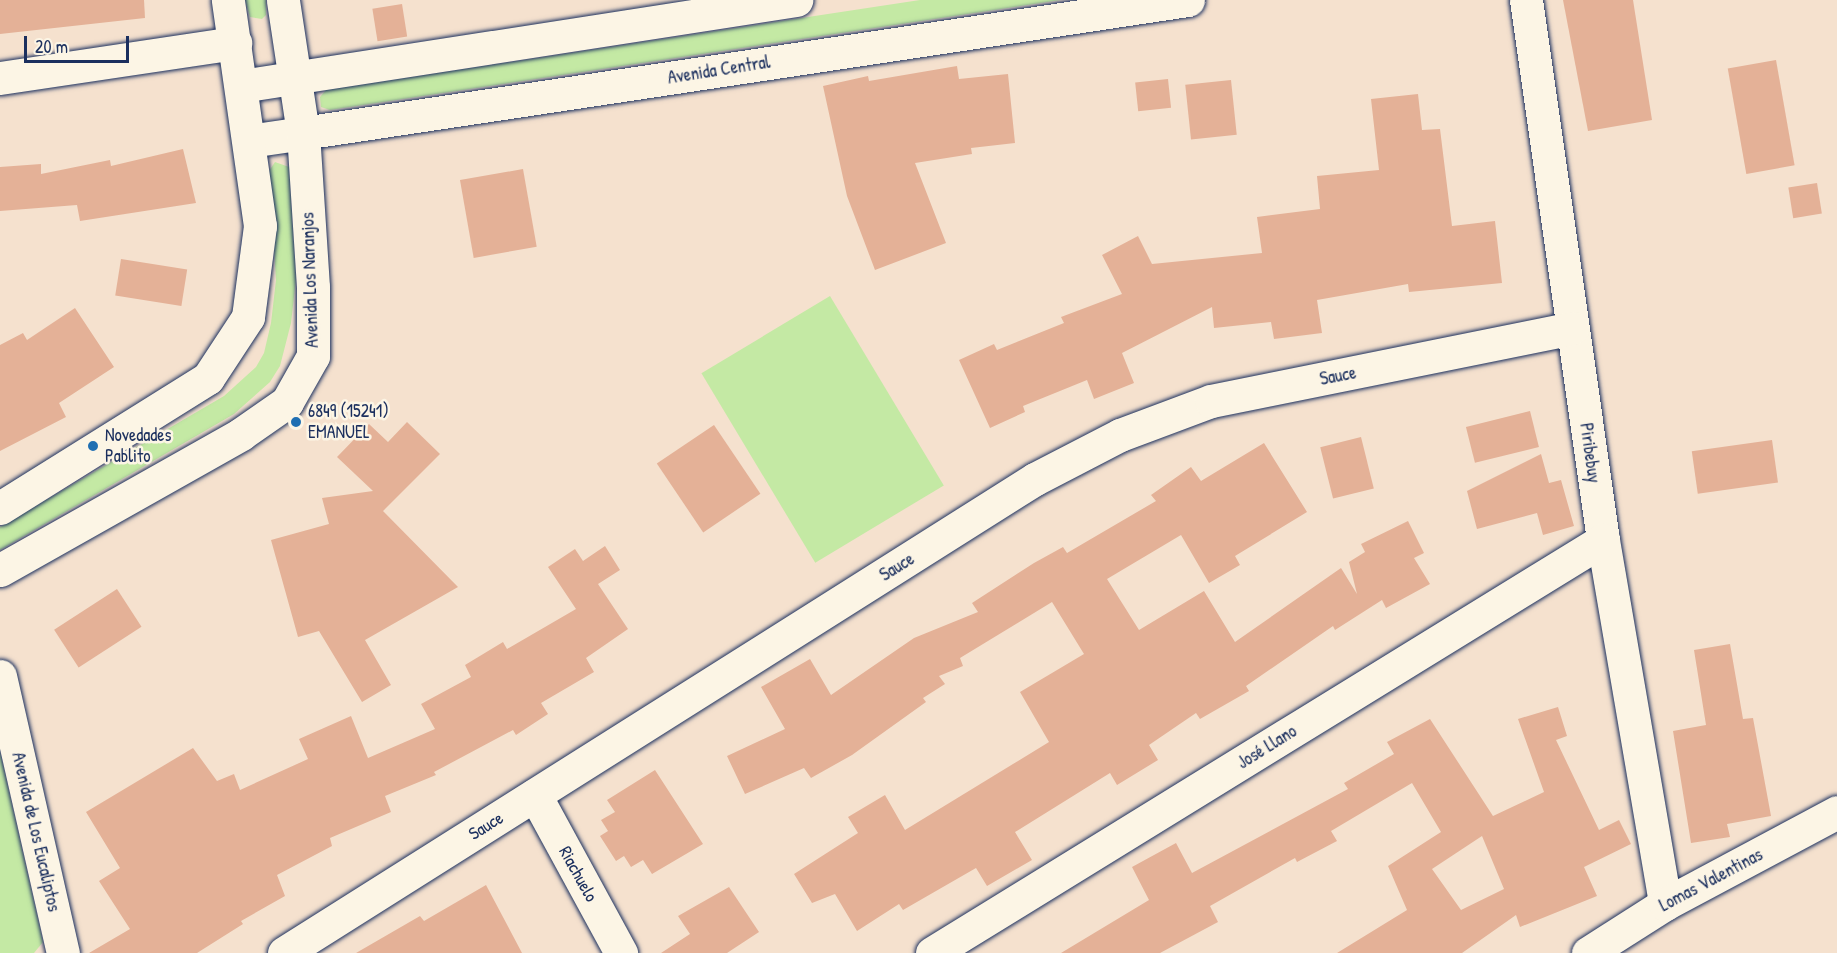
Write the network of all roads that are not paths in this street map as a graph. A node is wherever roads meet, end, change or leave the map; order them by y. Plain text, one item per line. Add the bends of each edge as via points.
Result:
1 (228, 0) edge
2 (282, 0) edge
3 (796, 0) edge
4 (1188, 0) edge
5 (1526, 0) edge
6 (235, 43) junction
7 (0, 78) edge
8 (294, 78) junction
9 (241, 86) junction
10 (303, 133) junction
11 (249, 141) junction
12 (1572, 328) junction
13 (0, 508) edge
14 (1603, 540) junction
15 (0, 570) edge
16 (0, 676) edge
17 (535, 795) junction
18 (1837, 812) edge
19 (1665, 904) junction
20 (63, 953) edge
21 (284, 953) edge
22 (621, 953) edge
23 (932, 953) edge
24 (1588, 953) edge

1 - 6 street
2 - 8 street, Avenida Los Naranjos
3 - 8 street
4 - 10 street, Avenida Central
5 - 12 street, Piribebuy
6 - 7 street
6 - 9 street
8 - 9 street
8 - 10 street, Avenida Los Naranjos
9 - 11 street
10 - 11 street, Avenida Central
10 - 15 street, Avenida Los Naranjos via 314,287 313,356 287,402 241,435
11 - 13 street via 260,226 248,317 208,378
12 - 14 street, Piribebuy
12 - 17 street, Sauce via 1211,401 1120,435 1035,479
14 - 19 street, Piribebuy
14 - 23 street, José Llano
16 - 20 street, Avenida de Los Eucaliptos
17 - 21 street, Sauce
17 - 22 street, Riachuelo
18 - 19 street, Lomas Valentinas
19 - 24 street, Lomas Valentinas

